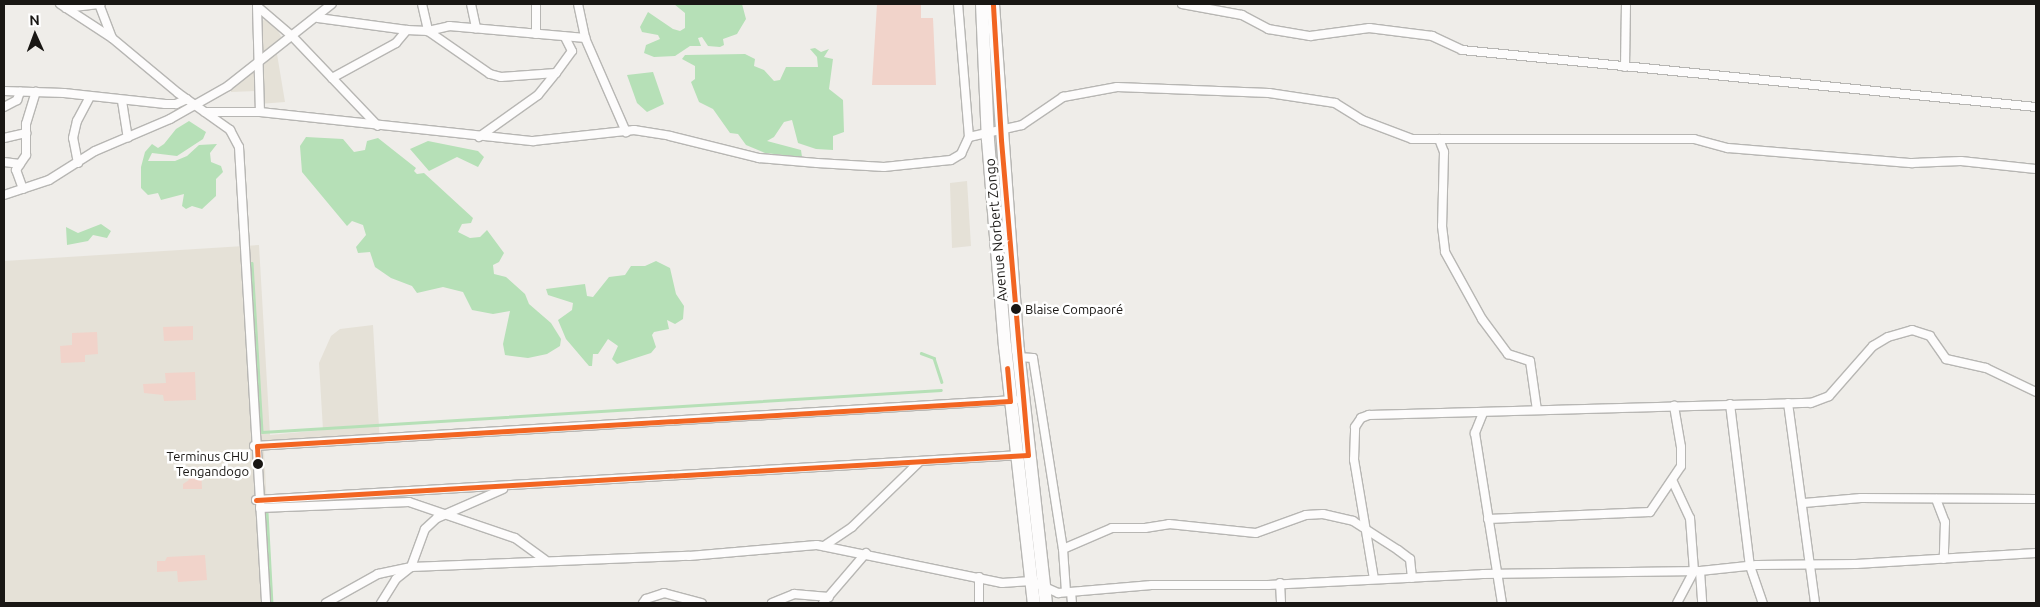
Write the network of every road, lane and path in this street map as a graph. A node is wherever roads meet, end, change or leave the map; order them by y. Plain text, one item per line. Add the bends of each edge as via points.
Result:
1 (100, 4) edge
2 (332, 4) edge
3 (422, 4) edge
4 (472, 4) edge
5 (536, 4) edge
6 (578, 4) edge
7 (958, 4) edge
8 (982, 4) edge
9 (994, 4) edge
10 (1182, 4) edge
11 (1626, 4) edge
12 (63, 6) edge
13 (257, 6) edge
14 (318, 18) junction
15 (476, 28) junction
16 (407, 30) junction
17 (428, 31) junction
18 (536, 34) junction
19 (292, 36) junction
20 (566, 37) junction
21 (112, 38) junction
22 (585, 38) junction
23 (257, 61) junction
24 (1625, 67) junction
25 (556, 73) junction
26 (332, 78) junction
27 (4, 91) edge
28 (20, 92) junction
29 (36, 92) junction
30 (89, 98) junction
31 (122, 101) junction
32 (190, 101) junction
33 (2036, 106) edge
34 (4, 107) edge
35 (206, 112) junction
36 (260, 112) junction
37 (378, 126) junction
38 (626, 132) junction
39 (994, 132) junction
40 (26, 133) junction
41 (479, 137) junction
42 (969, 137) junction
43 (4, 138) edge
44 (128, 138) junction
45 (1439, 139) junction
46 (4, 162) edge
47 (78, 163) junction
48 (20, 164) junction
49 (2036, 169) edge
50 (24, 189) junction
51 (4, 195) edge
52 (1018, 357) junction
53 (2036, 392) edge
54 (1016, 400) junction
55 (1730, 404) junction
56 (1788, 404) junction
57 (1674, 406) junction
58 (1537, 410) junction
59 (1483, 413) junction
60 (255, 446) junction
61 (1022, 455) junction
62 (918, 462) junction
63 (1673, 482) junction
64 (510, 486) junction
65 (1936, 499) junction
66 (2036, 499) edge
67 (259, 503) junction
68 (1804, 503) junction
69 (444, 512) junction
70 (1488, 519) junction
71 (1365, 528) junction
72 (824, 546) junction
73 (1063, 549) junction
74 (866, 553) junction
75 (2036, 553) edge
76 (1944, 559) junction
77 (545, 560) junction
78 (1810, 562) junction
79 (1750, 566) junction
80 (411, 567) junction
81 (1697, 571) junction
82 (1497, 574) junction
83 (979, 577) junction
84 (1412, 578) junction
85 (1374, 579) junction
86 (1031, 581) junction
87 (1280, 583) junction
88 (1044, 585) junction
89 (1069, 592) junction
90 (829, 596) junction
91 (266, 603) edge
92 (326, 603) edge
93 (381, 603) edge
94 (643, 603) edge
95 (702, 603) edge
96 (772, 603) edge
97 (823, 603) edge
98 (979, 603) edge
99 (1034, 603) edge
100 (1046, 603) edge
101 (1072, 603) edge
102 (1281, 603) edge
103 (1502, 603) edge
104 (1677, 603) edge
105 (1702, 603) edge
106 (1763, 603) edge
107 (1815, 603) edge

1 - 12 street
1 - 21 street
2 - 14 street
3 - 17 street
4 - 15 street
5 - 18 street
6 - 22 street
7 - 42 street
8 - 39 main road, Avenue Norbert Zongo
9 - 39 main road, Avenue Norbert Zongo
10 - 24 street via 1242,15 1268,29 1310,36 1369,28 1432,36 1462,50
11 - 24 street
12 - 21 street
13 - 19 street
13 - 23 street
14 - 16 street
14 - 19 street
15 - 17 street via 449,26
15 - 18 street
16 - 17 street
16 - 26 street via 396,44
17 - 25 street via 490,74 515,78
18 - 20 street
19 - 23 street
19 - 26 street
20 - 22 street
20 - 25 street via 572,51
21 - 32 street
22 - 38 street
23 - 32 street via 228,86
23 - 36 street
24 - 33 street
25 - 41 street via 538,95
26 - 37 street
27 - 28 street
28 - 29 street
28 - 34 street via 17,100
29 - 30 street
29 - 40 street
30 - 31 street
30 - 47 street via 77,121 73,138
31 - 32 street via 176,104
31 - 44 street
32 - 35 street
32 - 44 street via 170,119
35 - 36 street
35 - 60 street via 230,130 240,155
36 - 37 street
37 - 41 street
38 - 41 street via 533,141
38 - 42 street via 670,136 759,158 884,166 951,160 961,154
39 - 42 street
39 - 45 street via 1022,126 1063,96 1117,87 1269,93 1335,103 1362,120 1412,138
39 - 52 main road, Avenue Norbert Zongo
39 - 54 main road, Avenue Norbert Zongo
40 - 43 street
40 - 48 street via 26,155
44 - 47 street via 95,151
45 - 49 street via 1694,139 1728,148 1912,163 1961,161
45 - 58 street via 1444,152 1442,226 1445,252 1482,319 1508,354 1530,361
46 - 48 street
47 - 50 street via 49,180
48 - 50 street via 16,172
50 - 51 street
52 - 54 main road, Avenue Norbert Zongo
52 - 73 street via 1033,358
53 - 56 street via 1986,368 1946,359 1930,336 1912,330 1888,337 1873,346 1829,396
54 - 60 street
54 - 61 main road, Avenue Norbert Zongo
55 - 56 street
55 - 57 street
55 - 79 street
56 - 68 street
57 - 58 street
57 - 63 street via 1682,447 1681,466
58 - 59 street
59 - 70 street via 1475,433
59 - 71 street via 1361,418 1356,427 1354,460
60 - 67 street
61 - 62 street
61 - 86 main road
61 - 88 main road
62 - 64 street
62 - 72 street via 857,522
63 - 70 street via 1650,512
63 - 81 street via 1690,518
64 - 67 street
64 - 69 street
65 - 66 street
65 - 68 street via 1861,498
65 - 76 street via 1945,522
67 - 69 street via 400,501
67 - 91 street
68 - 78 street
69 - 77 street via 515,538
69 - 80 street via 425,529
70 - 82 street
71 - 73 street via 1338,516 1315,514 1256,533 1169,524 1112,528
71 - 84 street via 1410,560
71 - 85 street
72 - 74 street
72 - 77 street via 689,556
73 - 89 street
74 - 83 street
74 - 90 street
75 - 76 street
76 - 78 street
77 - 80 street
78 - 79 street
78 - 107 street
79 - 81 street
79 - 106 street
80 - 92 street via 378,574
80 - 93 street via 396,579
81 - 82 street
81 - 104 street
81 - 105 street
82 - 84 street
82 - 103 street
83 - 86 street via 1002,583
83 - 98 street
84 - 85 street
85 - 87 street
86 - 88 street
86 - 99 main road
87 - 89 street via 1152,585
87 - 102 street
88 - 89 street via 1050,591
88 - 100 main road
89 - 101 street
90 - 96 street via 794,594
90 - 97 street
94 - 95 street via 664,593

